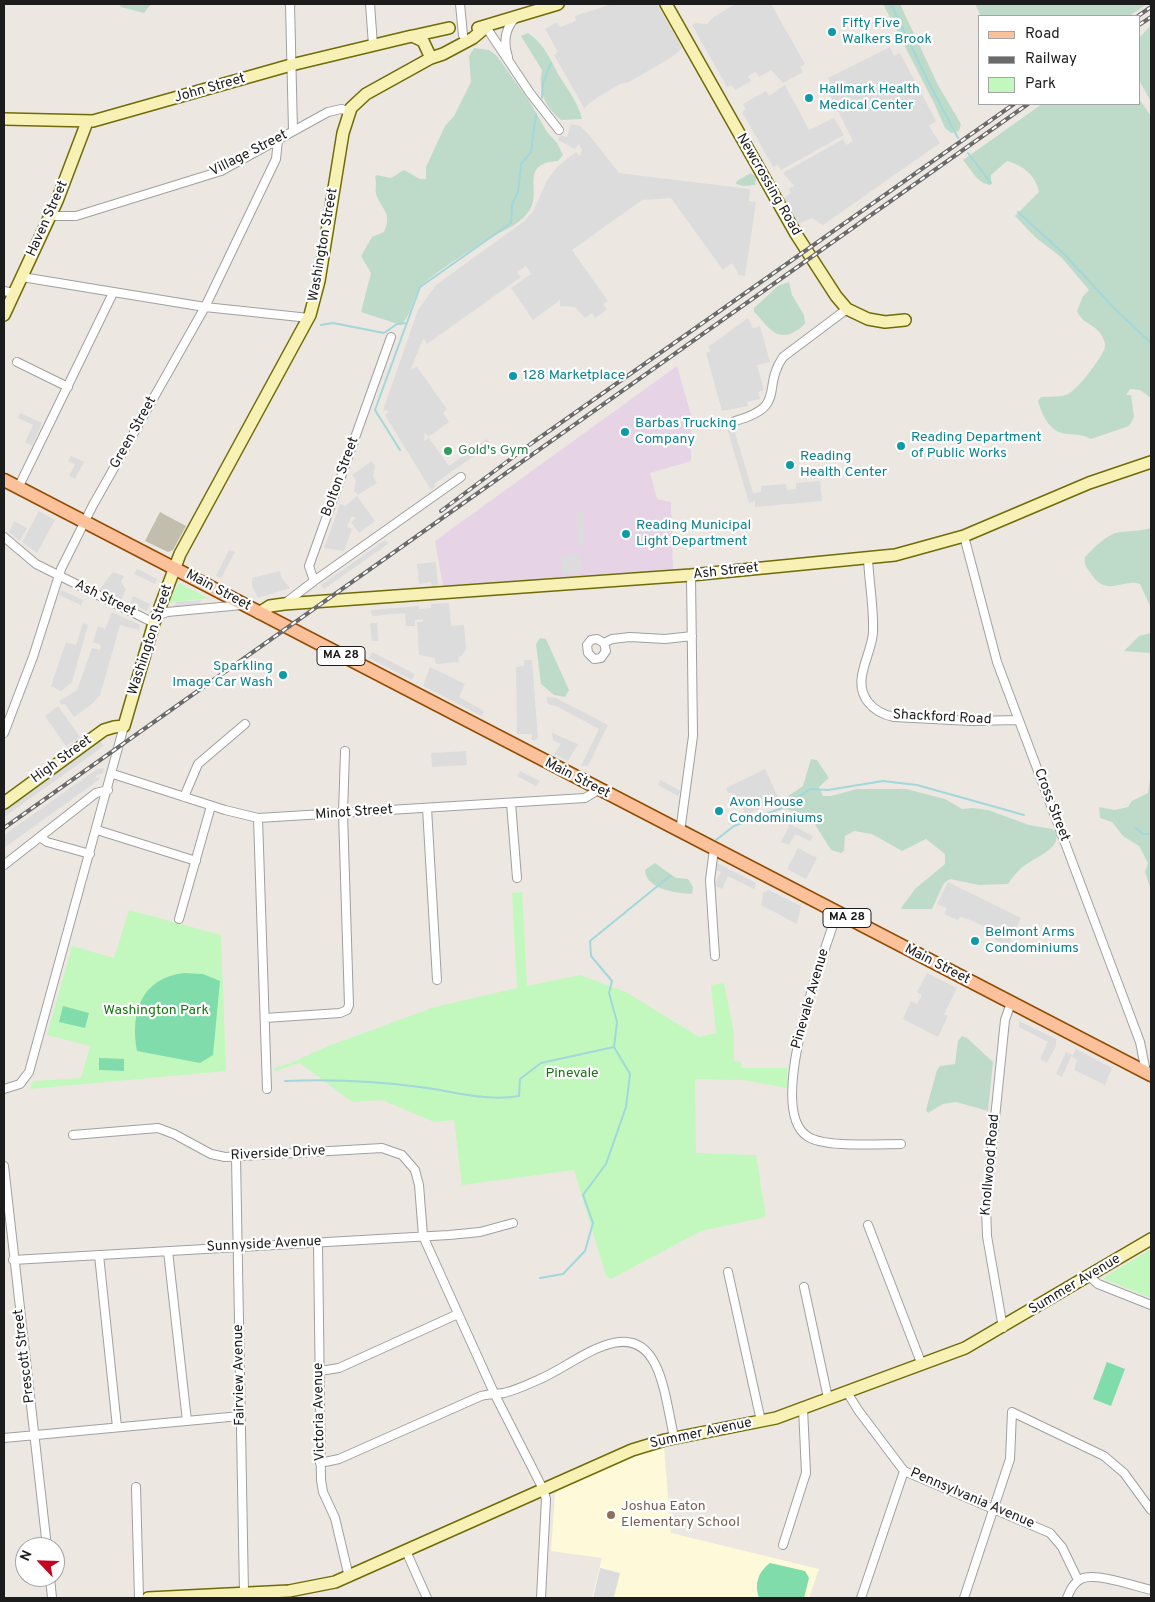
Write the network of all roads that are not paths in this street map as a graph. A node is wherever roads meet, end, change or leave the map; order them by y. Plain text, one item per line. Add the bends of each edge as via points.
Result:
1 (290, 4) edge
2 (370, 4) edge
3 (460, 4) edge
4 (558, 4) edge
5 (666, 4) edge
6 (518, 15) junction
7 (486, 27) junction
8 (449, 28) dead end
9 (463, 35) junction
10 (414, 36) junction
11 (373, 45) junction
12 (431, 58) junction
13 (508, 59) junction
14 (291, 65) junction
15 (349, 111) junction
16 (4, 119) edge
17 (87, 122) junction
18 (558, 130) dead end
19 (293, 131) junction
20 (278, 140) junction
21 (51, 216) junction
22 (22, 276) junction
23 (9, 292) edge
24 (113, 293) junction
25 (205, 307) junction
26 (847, 309) junction
27 (4, 314) edge
28 (309, 318) junction
29 (905, 320) dead end
30 (391, 337) dead end
31 (17, 362) dead end
32 (68, 387) junction
33 (735, 421) dead end
34 (1151, 462) edge
35 (461, 477) dead end
36 (4, 480) edge
37 (18, 488) junction
38 (84, 523) junction
39 (964, 536) junction
40 (4, 537) edge
41 (868, 558) junction
42 (174, 568) junction
43 (691, 576) junction
44 (58, 577) junction
45 (314, 581) junction
46 (284, 604) junction
47 (244, 605) junction
48 (259, 613) junction
49 (154, 622) junction
50 (276, 622) junction
51 (692, 636) junction
52 (604, 643) dead end
53 (1018, 720) junction
54 (245, 724) dead end
55 (124, 726) junction
56 (4, 733) edge
57 (345, 751) dead end
58 (113, 774) junction
59 (108, 790) junction
60 (598, 790) junction
61 (184, 797) junction
62 (4, 803) edge
63 (511, 803) junction
64 (211, 806) junction
65 (427, 808) junction
66 (343, 813) junction
67 (258, 818) junction
68 (97, 830) junction
69 (680, 832) junction
70 (40, 837) junction
71 (714, 850) junction
72 (90, 854) junction
73 (196, 861) junction
74 (4, 865) edge
75 (517, 878) dead end
76 (837, 913) junction
77 (179, 919) dead end
78 (714, 956) dead end
79 (437, 980) dead end
80 (1011, 1003) junction
81 (265, 1018) junction
82 (1148, 1073) edge
83 (4, 1089) edge
84 (267, 1089) dead end
85 (73, 1135) dead end
86 (901, 1144) dead end
87 (236, 1157) junction
88 (4, 1166) edge
89 (513, 1223) dead end
90 (868, 1225) dead end
91 (423, 1236) junction
92 (1151, 1239) edge
93 (318, 1242) junction
94 (238, 1247) junction
95 (168, 1251) junction
96 (99, 1255) junction
97 (13, 1260) junction
98 (728, 1272) dead end
99 (1089, 1276) junction
100 (804, 1287) dead end
101 (1151, 1305) edge
102 (458, 1314) junction
103 (1003, 1328) junction
104 (922, 1365) junction
105 (320, 1371) junction
106 (847, 1392) junction
107 (494, 1393) junction
108 (828, 1398) junction
109 (803, 1408) junction
110 (240, 1416) junction
111 (187, 1420) junction
112 (761, 1421) junction
113 (117, 1427) junction
114 (34, 1434) junction
115 (4, 1438) edge
116 (674, 1438) junction
117 (320, 1463) junction
118 (904, 1471) junction
119 (136, 1487) dead end
120 (543, 1489) junction
121 (994, 1509) junction
122 (1151, 1510) edge
123 (46, 1537) edge
124 (783, 1546) dead end
125 (406, 1551) junction
126 (349, 1576) junction
127 (1078, 1580) junction
128 (1151, 1590) edge
129 (244, 1593) junction
130 (298, 1594) edge
131 (196, 1597) edge
132 (139, 1598) edge
133 (148, 1598) edge
134 (426, 1598) edge
135 (541, 1598) edge
136 (861, 1598) edge
137 (964, 1598) edge
138 (1067, 1598) edge

1 - 14 street
2 - 11 street
3 - 9 street
4 - 6 street
5 - 26 street, Newcrossing Road via 796,234
6 - 7 street
6 - 13 street via 506,33
7 - 9 street
7 - 12 street via 473,38
7 - 13 street
8 - 10 street, John Street
9 - 12 street
10 - 11 street, John Street
10 - 12 street via 422,40
11 - 14 street, John Street
12 - 15 street via 366,94
13 - 18 street
14 - 17 street, John Street
14 - 19 street
15 - 19 street, Village Street via 328,112
15 - 28 street, Washington Street
16 - 17 street, John Street
17 - 21 street, Haven Street
19 - 20 street, Village Street
20 - 21 street, Village Street via 214,173 76,216
20 - 25 street, Green Street via 276,159
21 - 22 street, Haven Street
22 - 23 street, Haven Street
22 - 24 street
23 - 27 street, Haven Street
24 - 25 street
24 - 32 street
25 - 28 street
25 - 38 street, Green Street
26 - 29 street, Newcrossing Road via 875,321
26 - 33 street via 783,357 771,397 764,408 755,415
28 - 42 street, Washington Street
30 - 45 street, Bolton Street via 309,566
31 - 32 street
32 - 37 street
34 - 39 street, Ash Street via 1089,483
35 - 45 street
36 - 37 main road, Main Street / MA 28
37 - 38 main road, Main Street / MA 28
38 - 42 main road, Main Street / MA 28
38 - 44 street, Green Street
39 - 41 street, Ash Street via 919,550
39 - 53 street, Cross Street via 997,662
40 - 44 street, Ash Street via 26,558
41 - 43 street, Ash Street
41 - 53 street, Shackford Road via 873,630 862,686 871,705 883,714 899,718
42 - 47 main road, Main Street / MA 28
42 - 49 street, Washington Street
43 - 46 street, Ash Street
43 - 51 street
44 - 49 street, Ash Street
44 - 56 street, Green Street via 33,657
45 - 46 street
46 - 48 street, Ash Street via 270,606
46 - 50 street
47 - 48 main road, Main Street / MA 28
47 - 49 street via 166,612
48 - 50 main road, Main Street / MA 28
49 - 55 street, Washington Street
50 - 60 main road, Main Street / MA 28
51 - 52 street via 665,639 630,637
51 - 69 street via 693,736
53 - 82 street, Cross Street via 1140,1042
54 - 61 street via 200,762
55 - 58 street, Washington Street
55 - 62 street, High Street via 104,730
57 - 66 street
58 - 59 street, Washington Street
58 - 61 street, Minot Street
59 - 68 street, Washington Street
59 - 70 street via 96,793
60 - 63 street, Minot Street via 585,798
60 - 69 main road, Main Street / MA 28
61 - 64 street, Minot Street
63 - 65 street, Minot Street
63 - 75 street
64 - 67 street, Minot Street
64 - 73 street
65 - 66 street, Minot Street
65 - 79 street
66 - 67 street, Minot Street
66 - 81 street via 347,1010
67 - 81 street
68 - 72 street, Washington Street
68 - 73 street
69 - 71 main road, Main Street / MA 28
70 - 72 street
70 - 74 street
71 - 76 main road, Main Street / MA 28
71 - 78 street via 710,880
72 - 83 street, Washington Street via 28,1072 20,1084
73 - 77 street
76 - 80 main road, Main Street / MA 28
76 - 86 street, Pinevale Avenue via 800,1032 793,1080 792,1105 796,1121 805,1135 821,1142
80 - 82 main road, Main Street / MA 28
80 - 103 street, Knollwood Road via 1006,1019 986,1206 987,1236
81 - 84 street
85 - 87 street, Riverside Drive via 154,1128 174,1134 214,1156
87 - 91 street, Riverside Drive via 377,1148 397,1152 410,1162 417,1175
87 - 94 street, Fairview Avenue
88 - 97 street, Prescott Street
89 - 91 street, Sunnyside Avenue via 480,1232
90 - 104 street
91 - 93 street, Sunnyside Avenue
91 - 102 street, Riverside Drive
92 - 99 street, Summer Avenue
93 - 94 street, Sunnyside Avenue
93 - 105 street, Victoria Avenue
94 - 95 street, Sunnyside Avenue
94 - 110 street, Fairview Avenue
95 - 96 street, Sunnyside Avenue
95 - 111 street
96 - 97 street, Sunnyside Avenue
96 - 113 street
97 - 114 street, Prescott Street
98 - 112 street
99 - 101 street via 1098,1284
99 - 103 street, Summer Avenue
100 - 108 street
102 - 105 street via 339,1368
102 - 107 street, Riverside Drive
103 - 104 street, Summer Avenue
104 - 106 street, Summer Avenue
105 - 117 street, Victoria Avenue
106 - 108 street, Summer Avenue
106 - 118 street, Pennsylvania Avenue
107 - 116 street via 545,1377 602,1345 628,1342 643,1349 655,1362
107 - 117 street via 337,1460
107 - 120 street, Riverside Drive
108 - 109 street, Summer Avenue
109 - 112 street, Summer Avenue
109 - 124 street via 806,1473
110 - 111 street
110 - 129 street, Fairview Avenue
111 - 113 street
112 - 116 street, Summer Avenue
113 - 114 street
114 - 115 street
114 - 123 street, Prescott Street
116 - 120 street, Summer Avenue via 632,1450
117 - 126 street, Victoria Avenue via 322,1486 335,1518
118 - 121 street, Pennsylvania Avenue
118 - 136 street
119 - 132 street
120 - 125 street, Summer Avenue
120 - 135 street via 546,1499
121 - 122 street via 1010,1459 1012,1412 1104,1456 1124,1473
121 - 127 street, Pennsylvania Avenue via 1056,1537
121 - 137 street
125 - 126 street, Summer Avenue
125 - 134 street
126 - 130 street, Summer Avenue
127 - 128 street via 1097,1578
127 - 138 street
129 - 130 street, Summer Avenue
129 - 131 street, Summer Avenue
131 - 133 street, Summer Avenue

